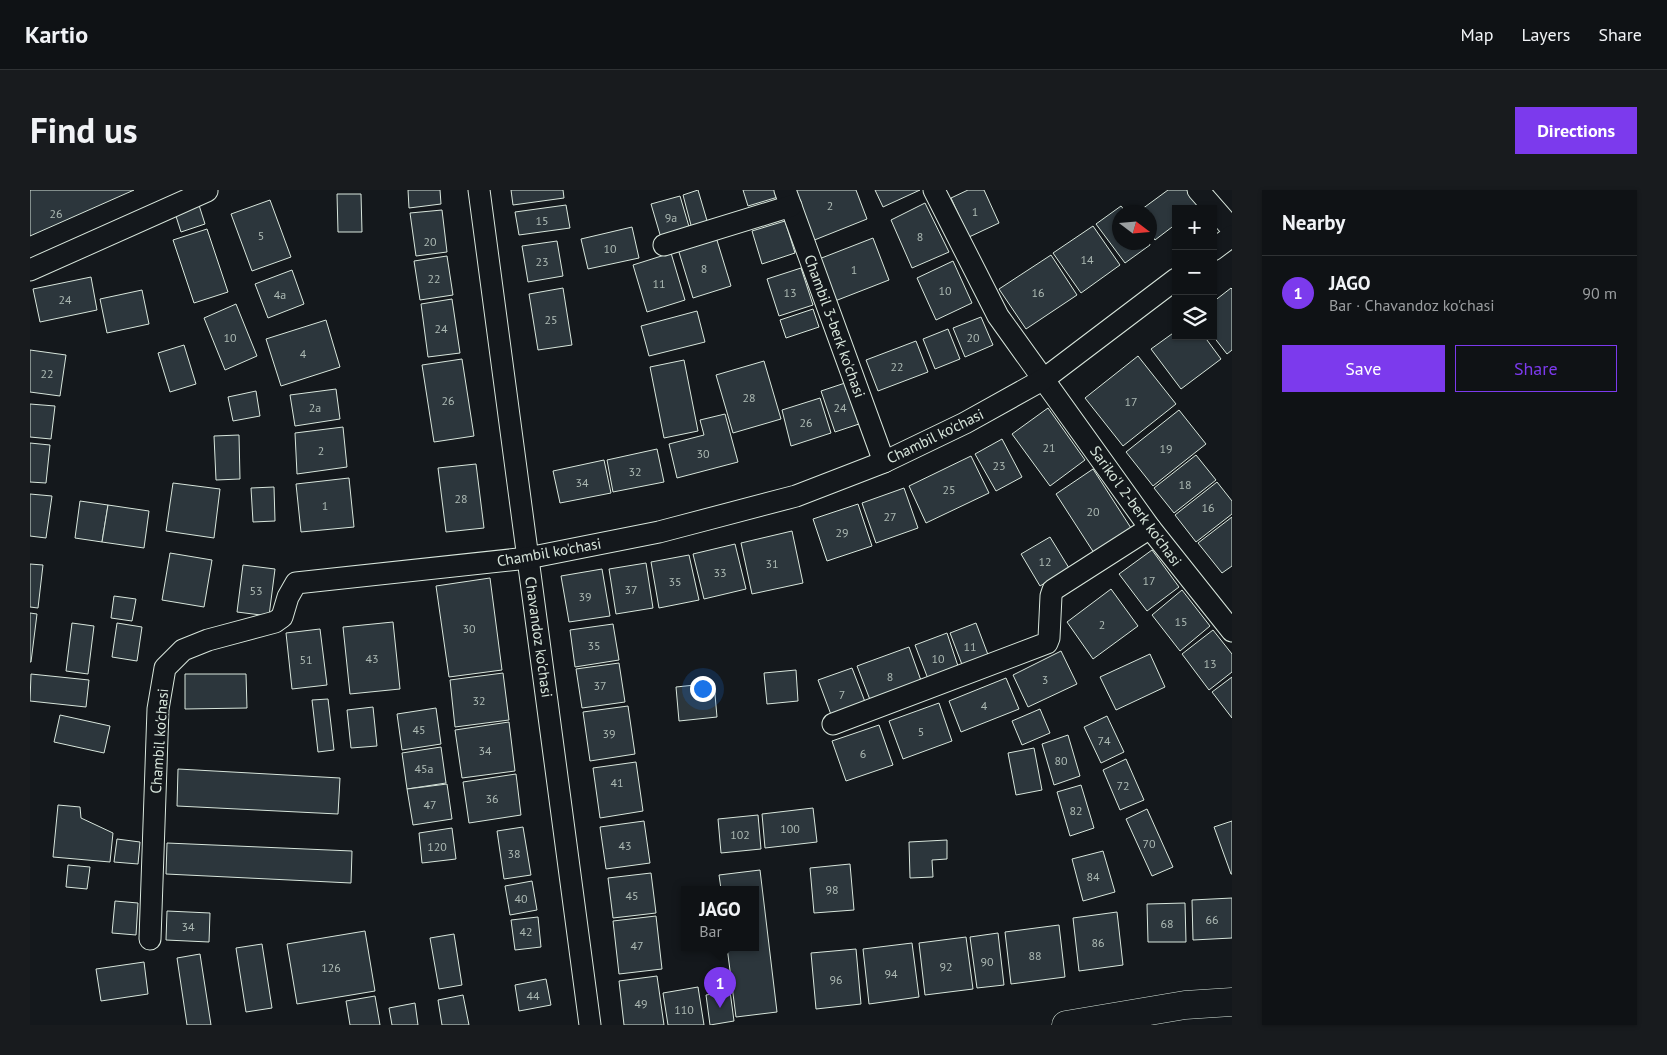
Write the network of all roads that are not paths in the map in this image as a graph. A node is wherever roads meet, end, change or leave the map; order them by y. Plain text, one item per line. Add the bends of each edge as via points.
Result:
1 (479, 190) edge
2 (934, 190) edge
3 (1198, 190) edge
4 (207, 191) edge
5 (788, 198) edge
6 (1232, 229) edge
7 (1232, 236) edge
8 (664, 245) dead end
9 (1217, 247) edge
10 (30, 270) edge
11 (1172, 282) edge
12 (1044, 379) junction
13 (884, 462) junction
14 (1150, 528) junction
15 (528, 558) junction
16 (1232, 631) edge
17 (834, 724) dead end
18 (150, 939) dead end
19 (1232, 1002) edge
20 (590, 1025) edge
21 (1066, 1025) edge

1 - 15 street, Chavandoz ko'chasi
2 - 12 street, Sariko'l 2-berk ko'chasi via 998,316
3 - 6 street
4 - 10 street
5 - 8 street
5 - 13 street, Chambil 3-berk ko'chasi
7 - 9 street
11 - 12 street, Chambil ko'chasi
12 - 13 street, Chambil ko'chasi via 965,423
12 - 14 street, Sariko'l 2-berk ko'chasi
13 - 15 street, Chambil ko'chasi via 796,496 659,532
14 - 16 street, Sariko'l 2-berk ko'chasi
14 - 17 street via 1053,590 1047,643
15 - 18 street, Chambil ko'chasi via 296,583 282,617 275,622 183,650 165,668 158,709
15 - 20 street, Chavandoz ko'chasi
19 - 21 main road via 1185,1005

